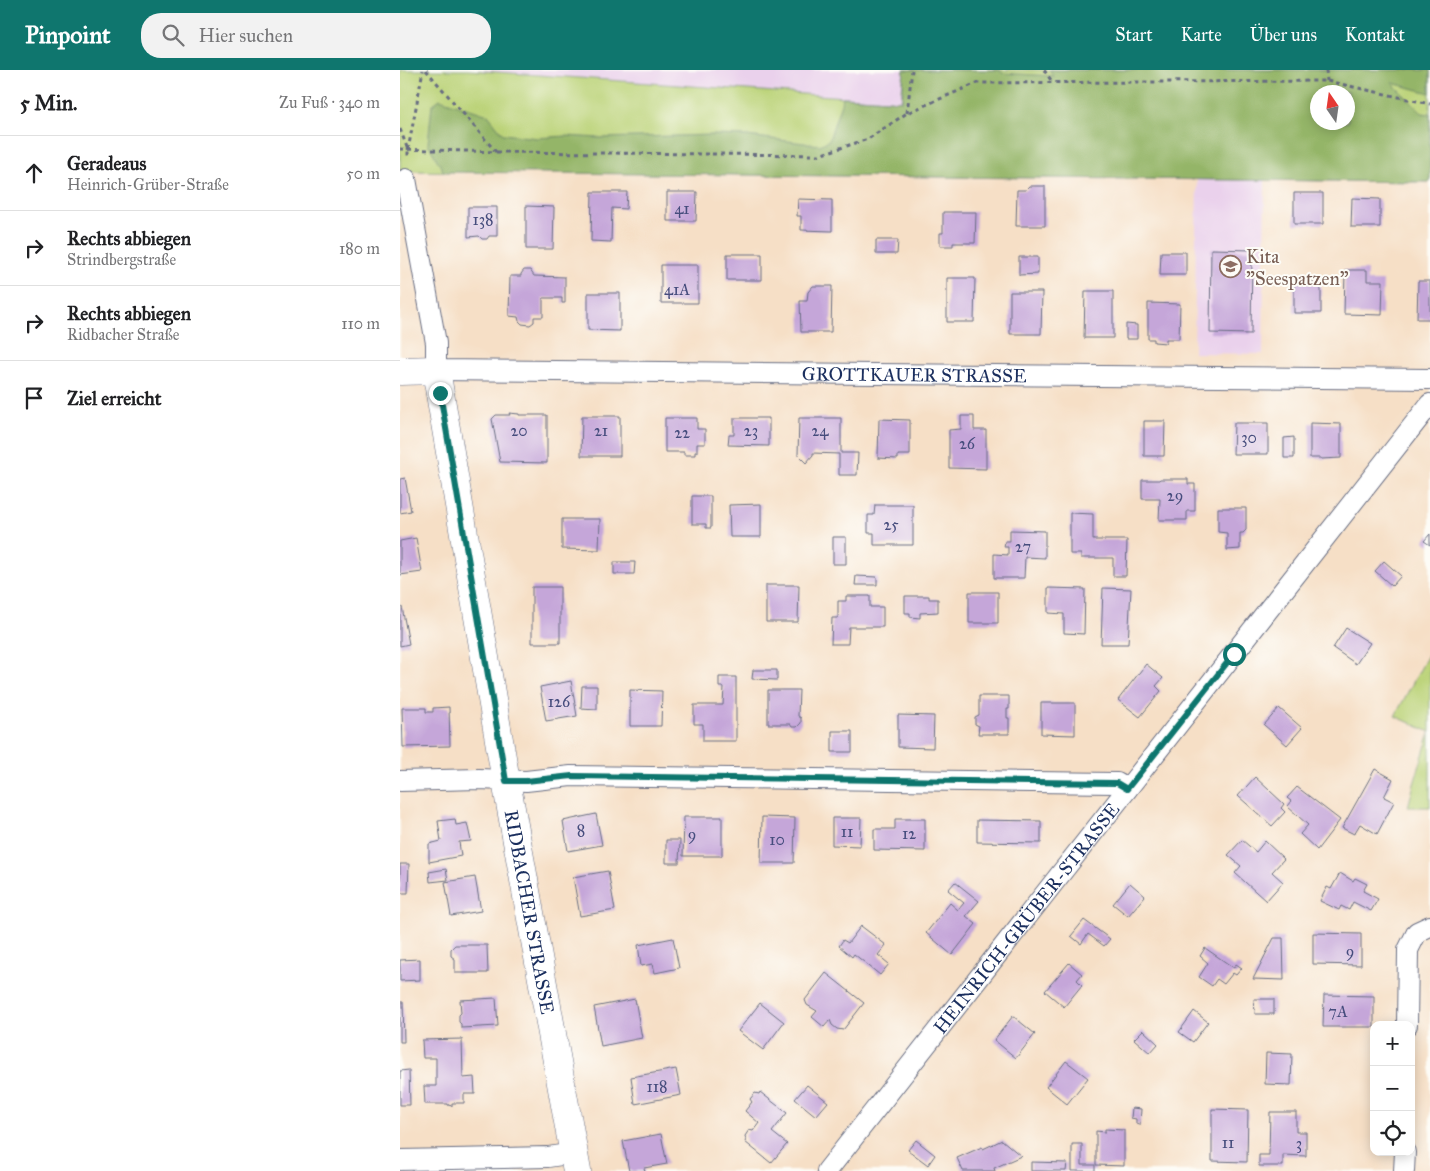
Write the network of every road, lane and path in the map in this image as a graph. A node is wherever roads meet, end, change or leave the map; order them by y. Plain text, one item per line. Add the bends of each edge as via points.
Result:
1 (424, 70) edge
2 (912, 70) edge
3 (1044, 70) edge
4 (1326, 70) edge
5 (1327, 81) junction
6 (1053, 82) junction
7 (1430, 104) edge
8 (907, 113) junction
9 (400, 129) edge
10 (400, 150) edge
11 (408, 150) junction
12 (496, 152) junction
13 (406, 179) joint
14 (436, 370) junction
15 (400, 371) edge
16 (1430, 379) edge
17 (1430, 404) edge
18 (400, 781) edge
19 (506, 781) junction
20 (1127, 789) junction
21 (1430, 926) edge
22 (1406, 1021) edge
23 (1405, 1156) edge
24 (400, 1160) edge
25 (575, 1162) edge
26 (827, 1171) edge
27 (1404, 1171) edge

1 - 11 path
1 - 12 path
2 - 8 path
3 - 6 path
4 - 5 path
5 - 6 path
5 - 7 path
6 - 8 path via 977,83
8 - 12 path via 868,138 819,155
9 - 11 path
10 - 11 path
11 - 12 path
11 - 13 path
13 - 14 street, RIDBACHER STRASSE via 436,343
14 - 15 street, GROTTKAUER STRASSE
14 - 16 street, GROTTKAUER STRASSE
14 - 19 street, RIDBACHER STRASSE
17 - 20 street, HEINRICH-GRÜBER-STRASSE
18 - 19 street
19 - 20 street via 572,776 890,780 1117,783
19 - 25 street, RIDBACHER STRASSE
20 - 26 street, HEINRICH-GRÜBER-STRASSE
21 - 22 street via 1417,932 1408,950
23 - 27 street
24 - 25 street via 548,1157

